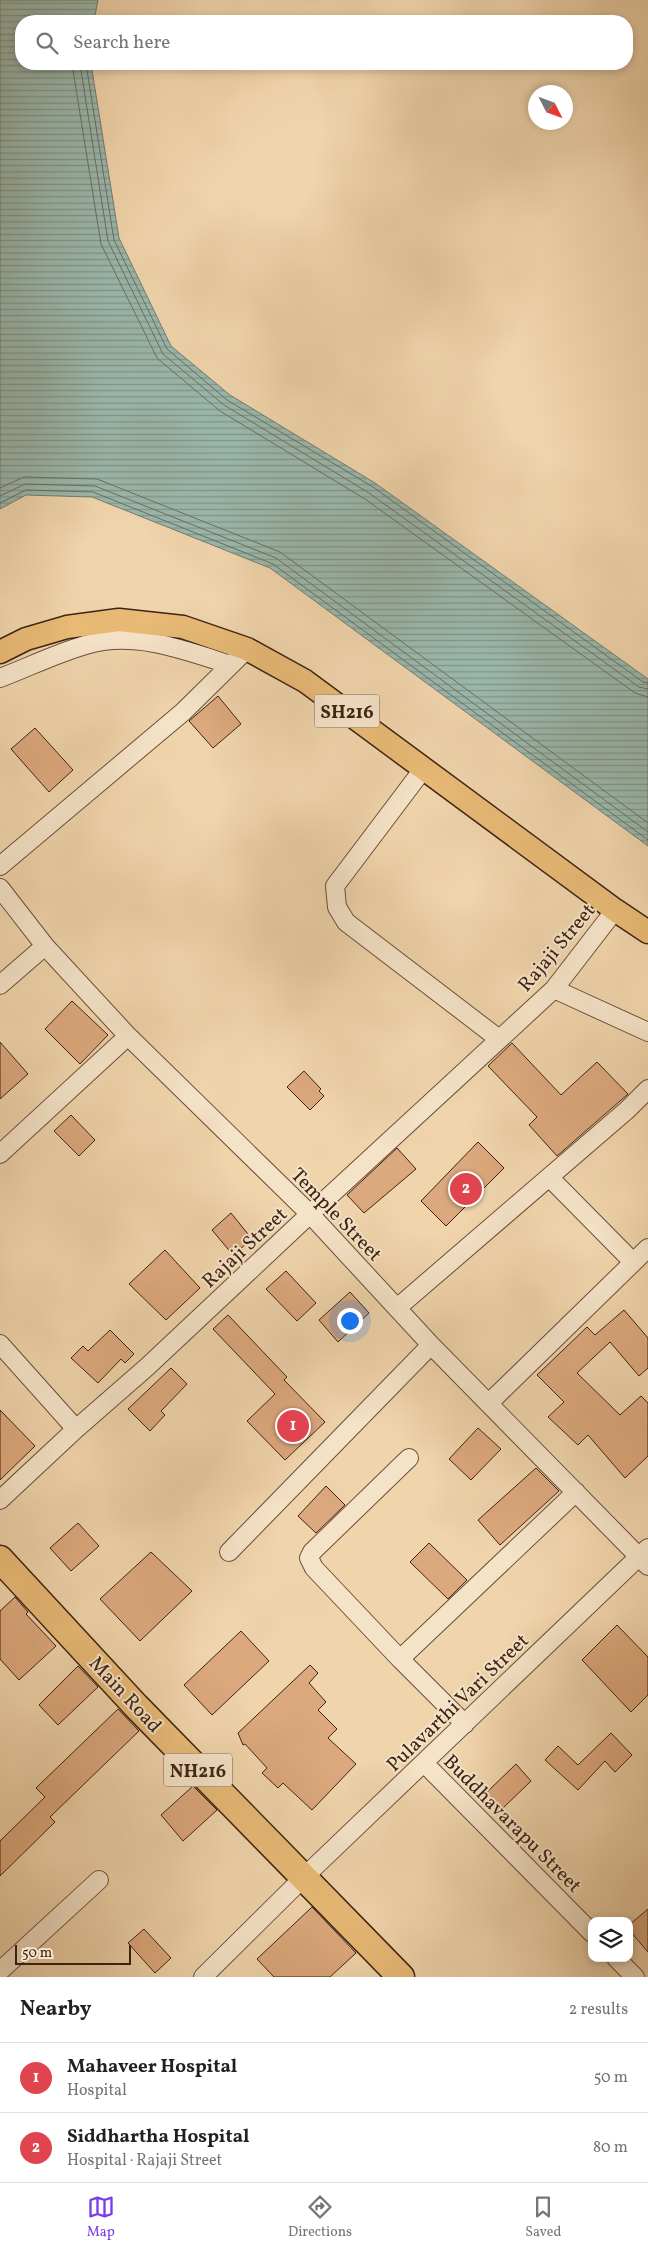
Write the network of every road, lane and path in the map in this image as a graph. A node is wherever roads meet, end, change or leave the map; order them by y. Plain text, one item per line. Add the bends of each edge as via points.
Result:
1 (247, 649) junction
2 (0, 652) edge
3 (231, 665) junction
4 (0, 678) edge
5 (424, 768) junction
6 (0, 866) edge
7 (0, 888) edge
8 (615, 910) junction
9 (648, 932) edge
10 (46, 946) junction
11 (0, 986) edge
12 (554, 989) junction
13 (648, 1032) edge
14 (128, 1036) junction
15 (499, 1039) junction
16 (648, 1089) edge
17 (0, 1154) edge
18 (549, 1177) junction
19 (310, 1214) junction
20 (648, 1248) edge
21 (633, 1262) junction
22 (397, 1308) junction
23 (0, 1344) edge
24 (431, 1345) junction
25 (489, 1403) junction
26 (76, 1430) junction
27 (409, 1458) dead end
28 (576, 1492) junction
29 (0, 1500) edge
30 (229, 1552) dead end
31 (645, 1557) edge
32 (0, 1559) edge
33 (400, 1658) junction
34 (465, 1724) junction
35 (424, 1763) junction
36 (303, 1878) junction
37 (99, 1880) dead end
38 (588, 1929) edge
39 (620, 1962) edge
40 (0, 1971) edge
41 (203, 1977) edge
42 (401, 1977) edge
43 (635, 1977) edge

1 - 2 main road, SH216 via 183,627 120,620 68,627 26,639
1 - 3 street
1 - 5 main road, SH216 via 305,681
3 - 4 street via 181,649 133,639 90,643
3 - 6 street via 183,712
5 - 8 main road, SH216
5 - 15 street via 335,886 337,906 346,922
7 - 10 street, Temple Street
8 - 9 main road, SH216
8 - 12 street, Rajaji Street
10 - 11 street
10 - 14 street, Temple Street
12 - 13 street
12 - 15 street, Rajaji Street
14 - 17 street
14 - 19 street, Temple Street
15 - 19 street, Rajaji Street
16 - 18 street
18 - 21 street
18 - 22 street
19 - 22 street, Temple Street
19 - 26 street, Rajaji Street
20 - 21 street
21 - 25 street
22 - 24 street, Temple Street
23 - 26 street
24 - 25 street, Temple Street
24 - 30 street
25 - 28 street, Temple Street
26 - 29 street, Rajaji Street
27 - 33 street via 309,1558 314,1568
28 - 31 street, Temple Street
28 - 33 street
31 - 34 street, Pulavarthi Vari Street
32 - 36 highway, Main Road / NH216 via 136,1706
33 - 34 street
34 - 35 street, Pulavarthi Vari Street
35 - 36 street, Pulavarthi Vari Street
35 - 38 street, Buddhavarapu Street
36 - 41 street, Pulavarthi Vari Street
36 - 42 highway, Main Road / NH216
37 - 40 street
39 - 43 street

